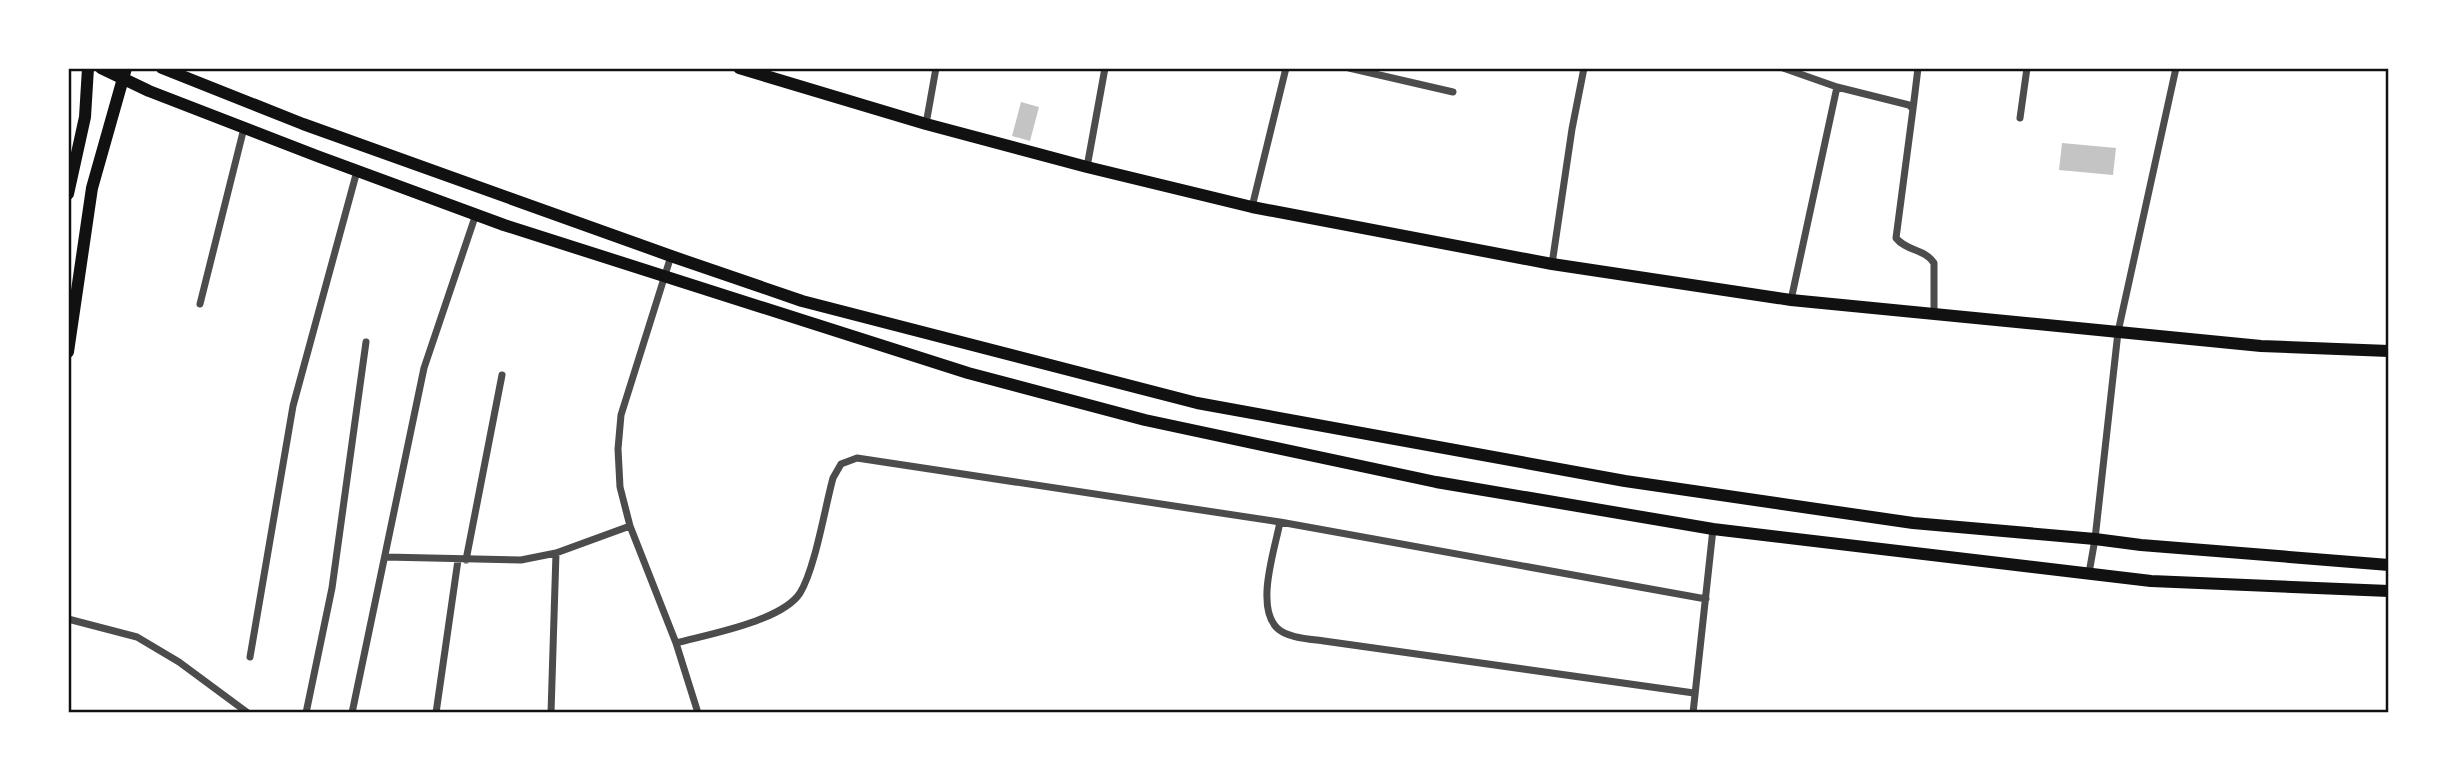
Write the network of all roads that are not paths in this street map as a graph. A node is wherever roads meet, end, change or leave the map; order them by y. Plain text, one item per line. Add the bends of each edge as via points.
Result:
1 (88, 68) edge
2 (101, 68) edge
3 (162, 68) edge
4 (739, 68) edge
5 (936, 68) edge
6 (1105, 68) edge
7 (1286, 68) edge
8 (1349, 68) edge
9 (1584, 68) edge
10 (1783, 68) edge
11 (1917, 68) edge
12 (2027, 68) edge
13 (2176, 68) edge
14 (124, 74) edge
15 (1837, 87) junction
16 (1453, 92) dead end
17 (1913, 109) junction
18 (2020, 118) dead end
19 (926, 124) junction
20 (244, 128) junction
21 (1087, 167) junction
22 (357, 171) junction
23 (68, 194) edge
24 (1252, 207) junction
25 (476, 214) junction
26 (671, 256) junction
27 (1552, 264) junction
28 (666, 275) junction
29 (1791, 300) junction
30 (200, 304) dead end
31 (1934, 313) junction
32 (2118, 332) junction
33 (366, 342) dead end
34 (2389, 351) edge
35 (68, 352) edge
36 (502, 375) dead end
37 (1280, 522) junction
38 (630, 526) junction
39 (1713, 528) junction
40 (2095, 539) junction
41 (556, 553) junction
42 (385, 557) junction
43 (462, 560) junction
44 (2389, 565) edge
45 (2089, 573) junction
46 (2389, 591) edge
47 (1706, 598) junction
48 (68, 619) edge
49 (676, 643) junction
50 (250, 657) dead end
51 (1694, 693) junction
52 (248, 713) edge
53 (306, 713) edge
54 (352, 713) edge
55 (436, 713) edge
56 (551, 713) edge
57 (698, 713) edge
58 (1693, 713) edge

1 - 23 main road via 85,117
2 - 14 main road
3 - 26 main road via 303,124
4 - 19 main road
5 - 19 street
6 - 21 street
7 - 24 street
8 - 16 street
9 - 27 street
10 - 15 street
11 - 17 street
12 - 18 street
13 - 32 street
14 - 20 main road via 149,91
14 - 35 main road via 92,188
15 - 17 street
15 - 29 street
17 - 31 street via 1896,238 1934,263
19 - 21 main road
20 - 22 main road
20 - 30 street
21 - 24 main road
22 - 25 main road
22 - 50 street via 293,407
24 - 27 main road
25 - 28 main road
25 - 42 street via 424,368
26 - 28 street
26 - 40 main road via 802,301 1197,403 1625,481 1913,523
27 - 29 main road
28 - 38 street via 621,415 620,487
28 - 39 main road via 968,373 1145,420 1436,482
29 - 31 main road
31 - 32 main road
32 - 34 main road via 2261,346
32 - 40 street
33 - 53 street via 332,588
36 - 43 street
37 - 47 street
37 - 49 street via 857,458 841,464 833,478 800,593 771,616
37 - 51 street via 1266,594 1268,613 1278,629 1298,637
38 - 41 street
38 - 49 street
39 - 45 main road
39 - 47 street
40 - 44 main road
40 - 45 street
41 - 43 street via 521,560
41 - 56 street
42 - 43 street
42 - 54 street
43 - 55 street
45 - 46 main road via 2151,581
47 - 51 street
48 - 52 street via 137,637
49 - 57 street
51 - 58 street

